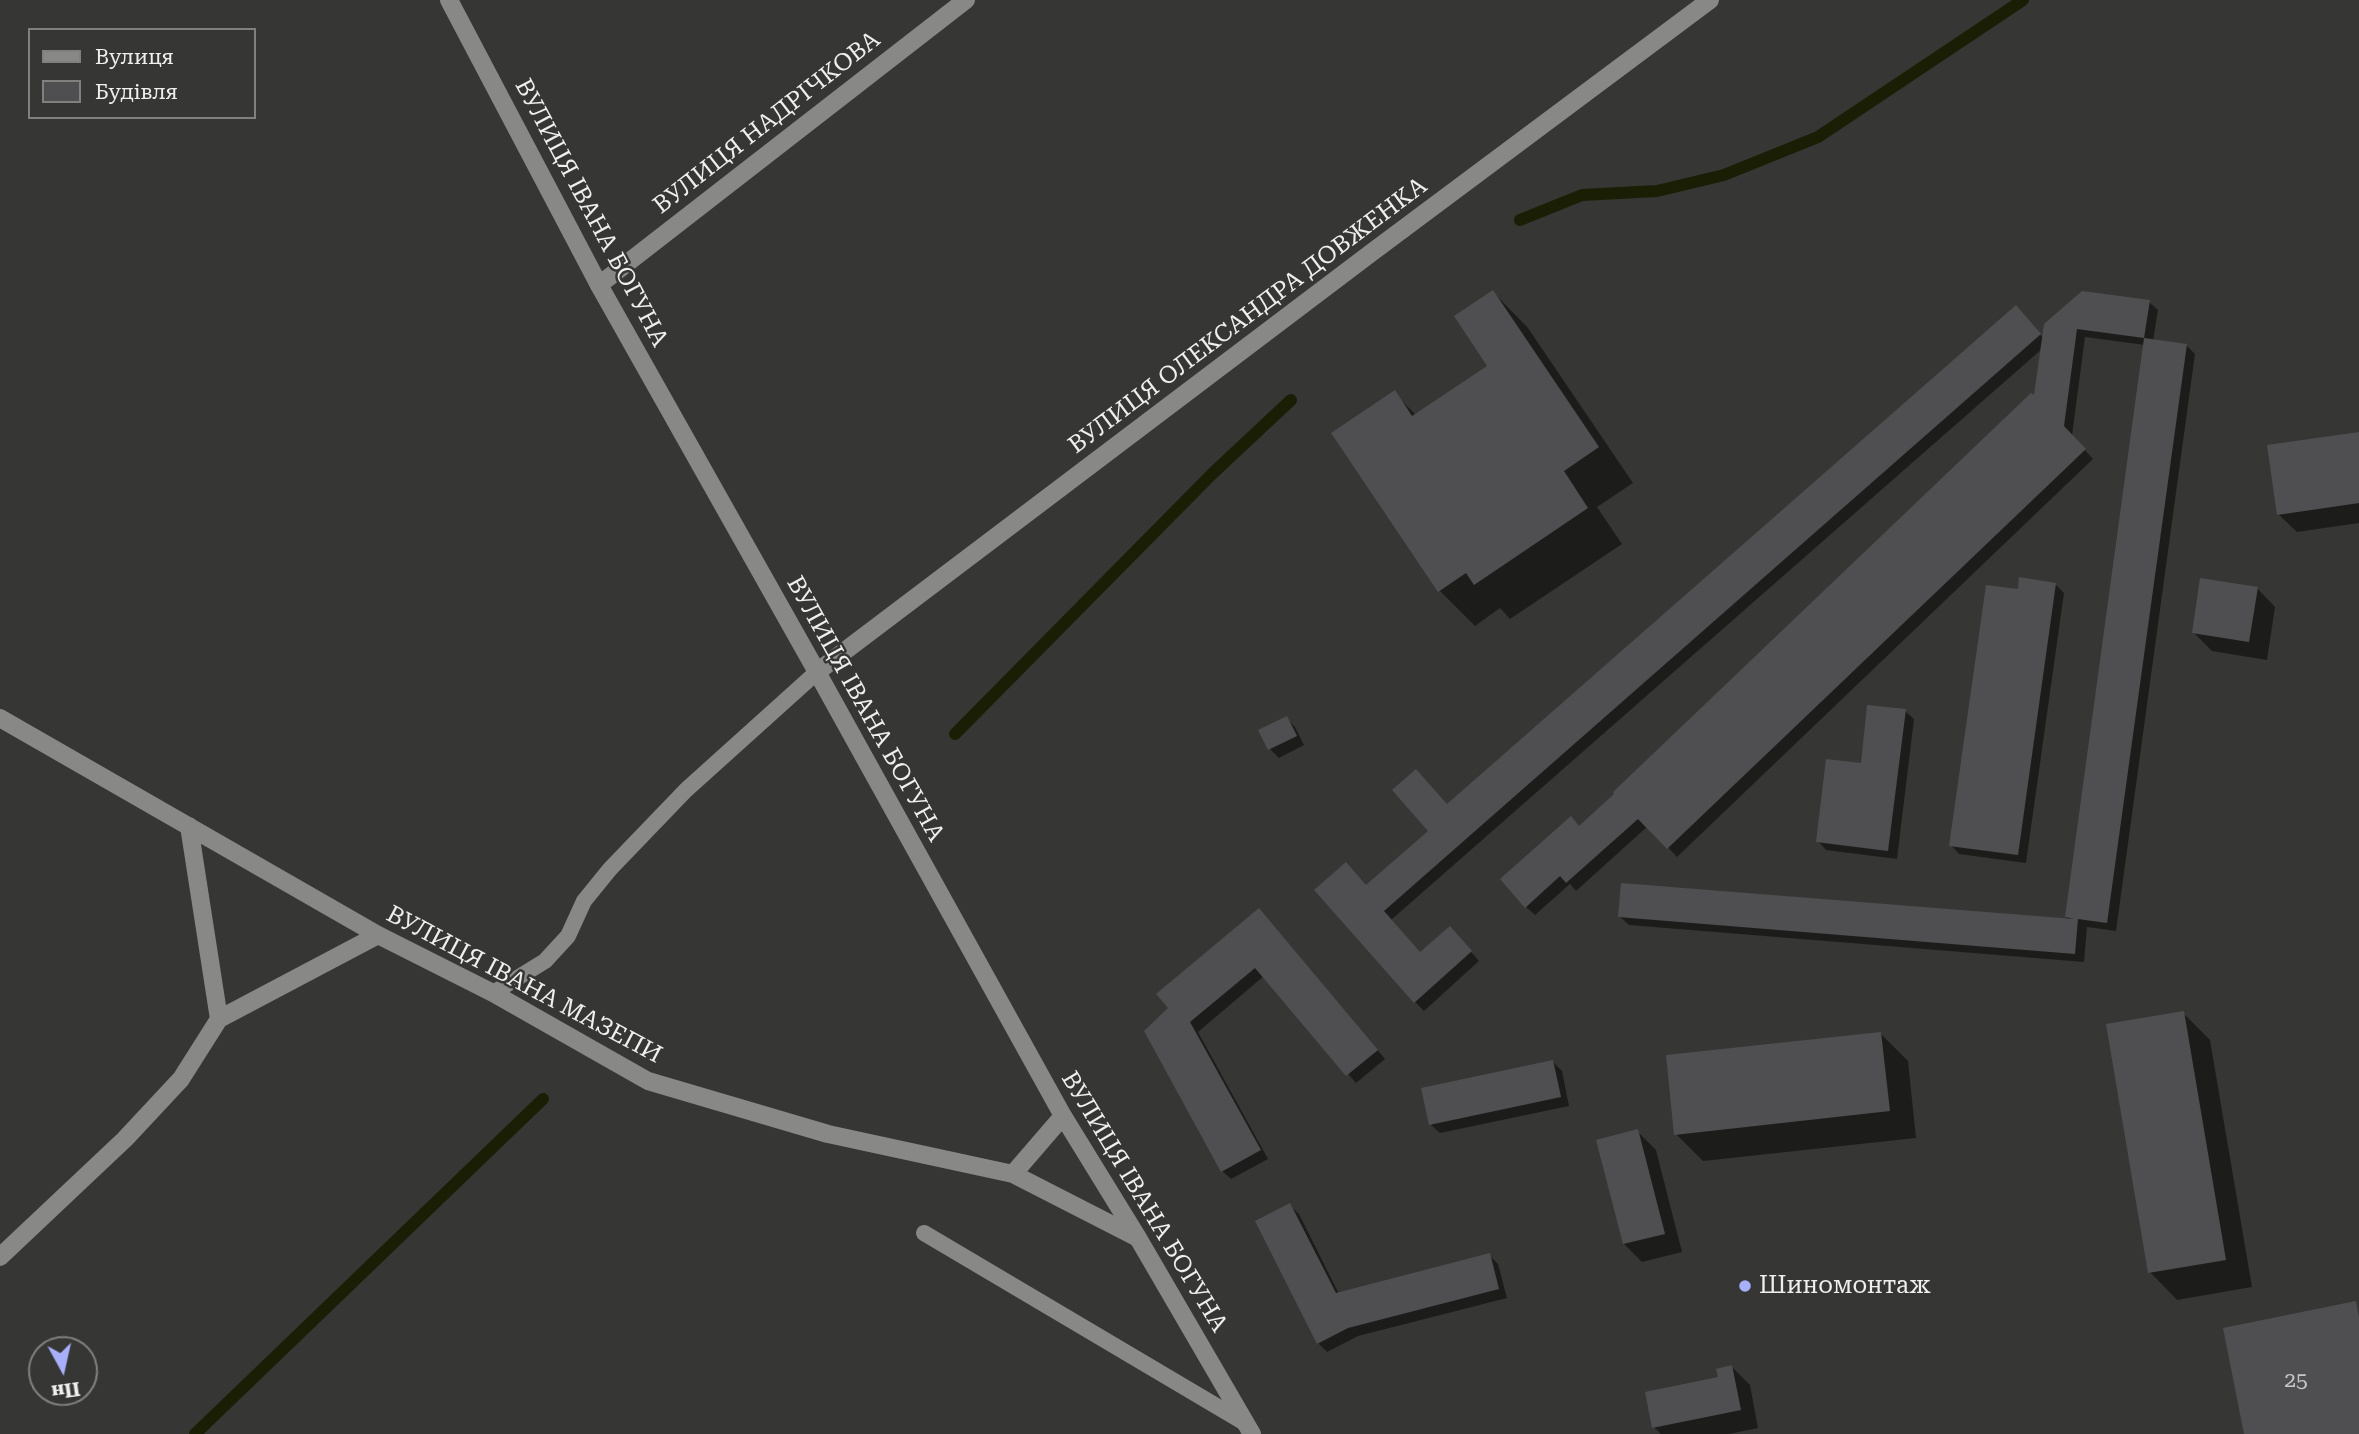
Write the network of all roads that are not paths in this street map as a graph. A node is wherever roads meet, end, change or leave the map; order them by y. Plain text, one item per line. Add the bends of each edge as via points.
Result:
1 (449, 0) edge
2 (966, 0) edge
3 (1710, 0) edge
4 (599, 285) junction
5 (817, 672) junction
6 (0, 718) edge
7 (188, 826) junction
8 (378, 935) junction
9 (493, 993) junction
10 (219, 1019) junction
11 (1063, 1116) junction
12 (1013, 1174) junction
13 (924, 1233) dead end
14 (1138, 1238) junction
15 (0, 1257) edge
16 (1248, 1428) edge

1 - 4 street, ВУЛИЦЯ ІВАНА БОГУНА
2 - 4 street, ВУЛИЦЯ НАДРІЧКОВА
3 - 5 street, ВУЛИЦЯ ОЛЕКСАНДРА ДОВЖЕНКА
4 - 5 street, ВУЛИЦЯ ІВАНА БОГУНА
5 - 9 lane via 686,790 610,869 584,901 568,936 545,961
5 - 11 street, ВУЛИЦЯ ІВАНА БОГУНА
6 - 7 street, ВУЛИЦЯ ІВАНА МАЗЕПИ
7 - 8 street, ВУЛИЦЯ ІВАНА МАЗЕПИ
7 - 10 street
8 - 9 street, ВУЛИЦЯ ІВАНА МАЗЕПИ
8 - 10 street
9 - 12 street, ВУЛИЦЯ ІВАНА МАЗЕПИ via 648,1081 828,1134
10 - 15 street via 181,1079 125,1139
11 - 12 street
11 - 14 street, ВУЛИЦЯ ІВАНА БОГУНА
12 - 14 street, ВУЛИЦЯ ІВАНА МАЗЕПИ
13 - 16 lane
14 - 16 street, ВУЛИЦЯ ІВАНА БОГУНА

